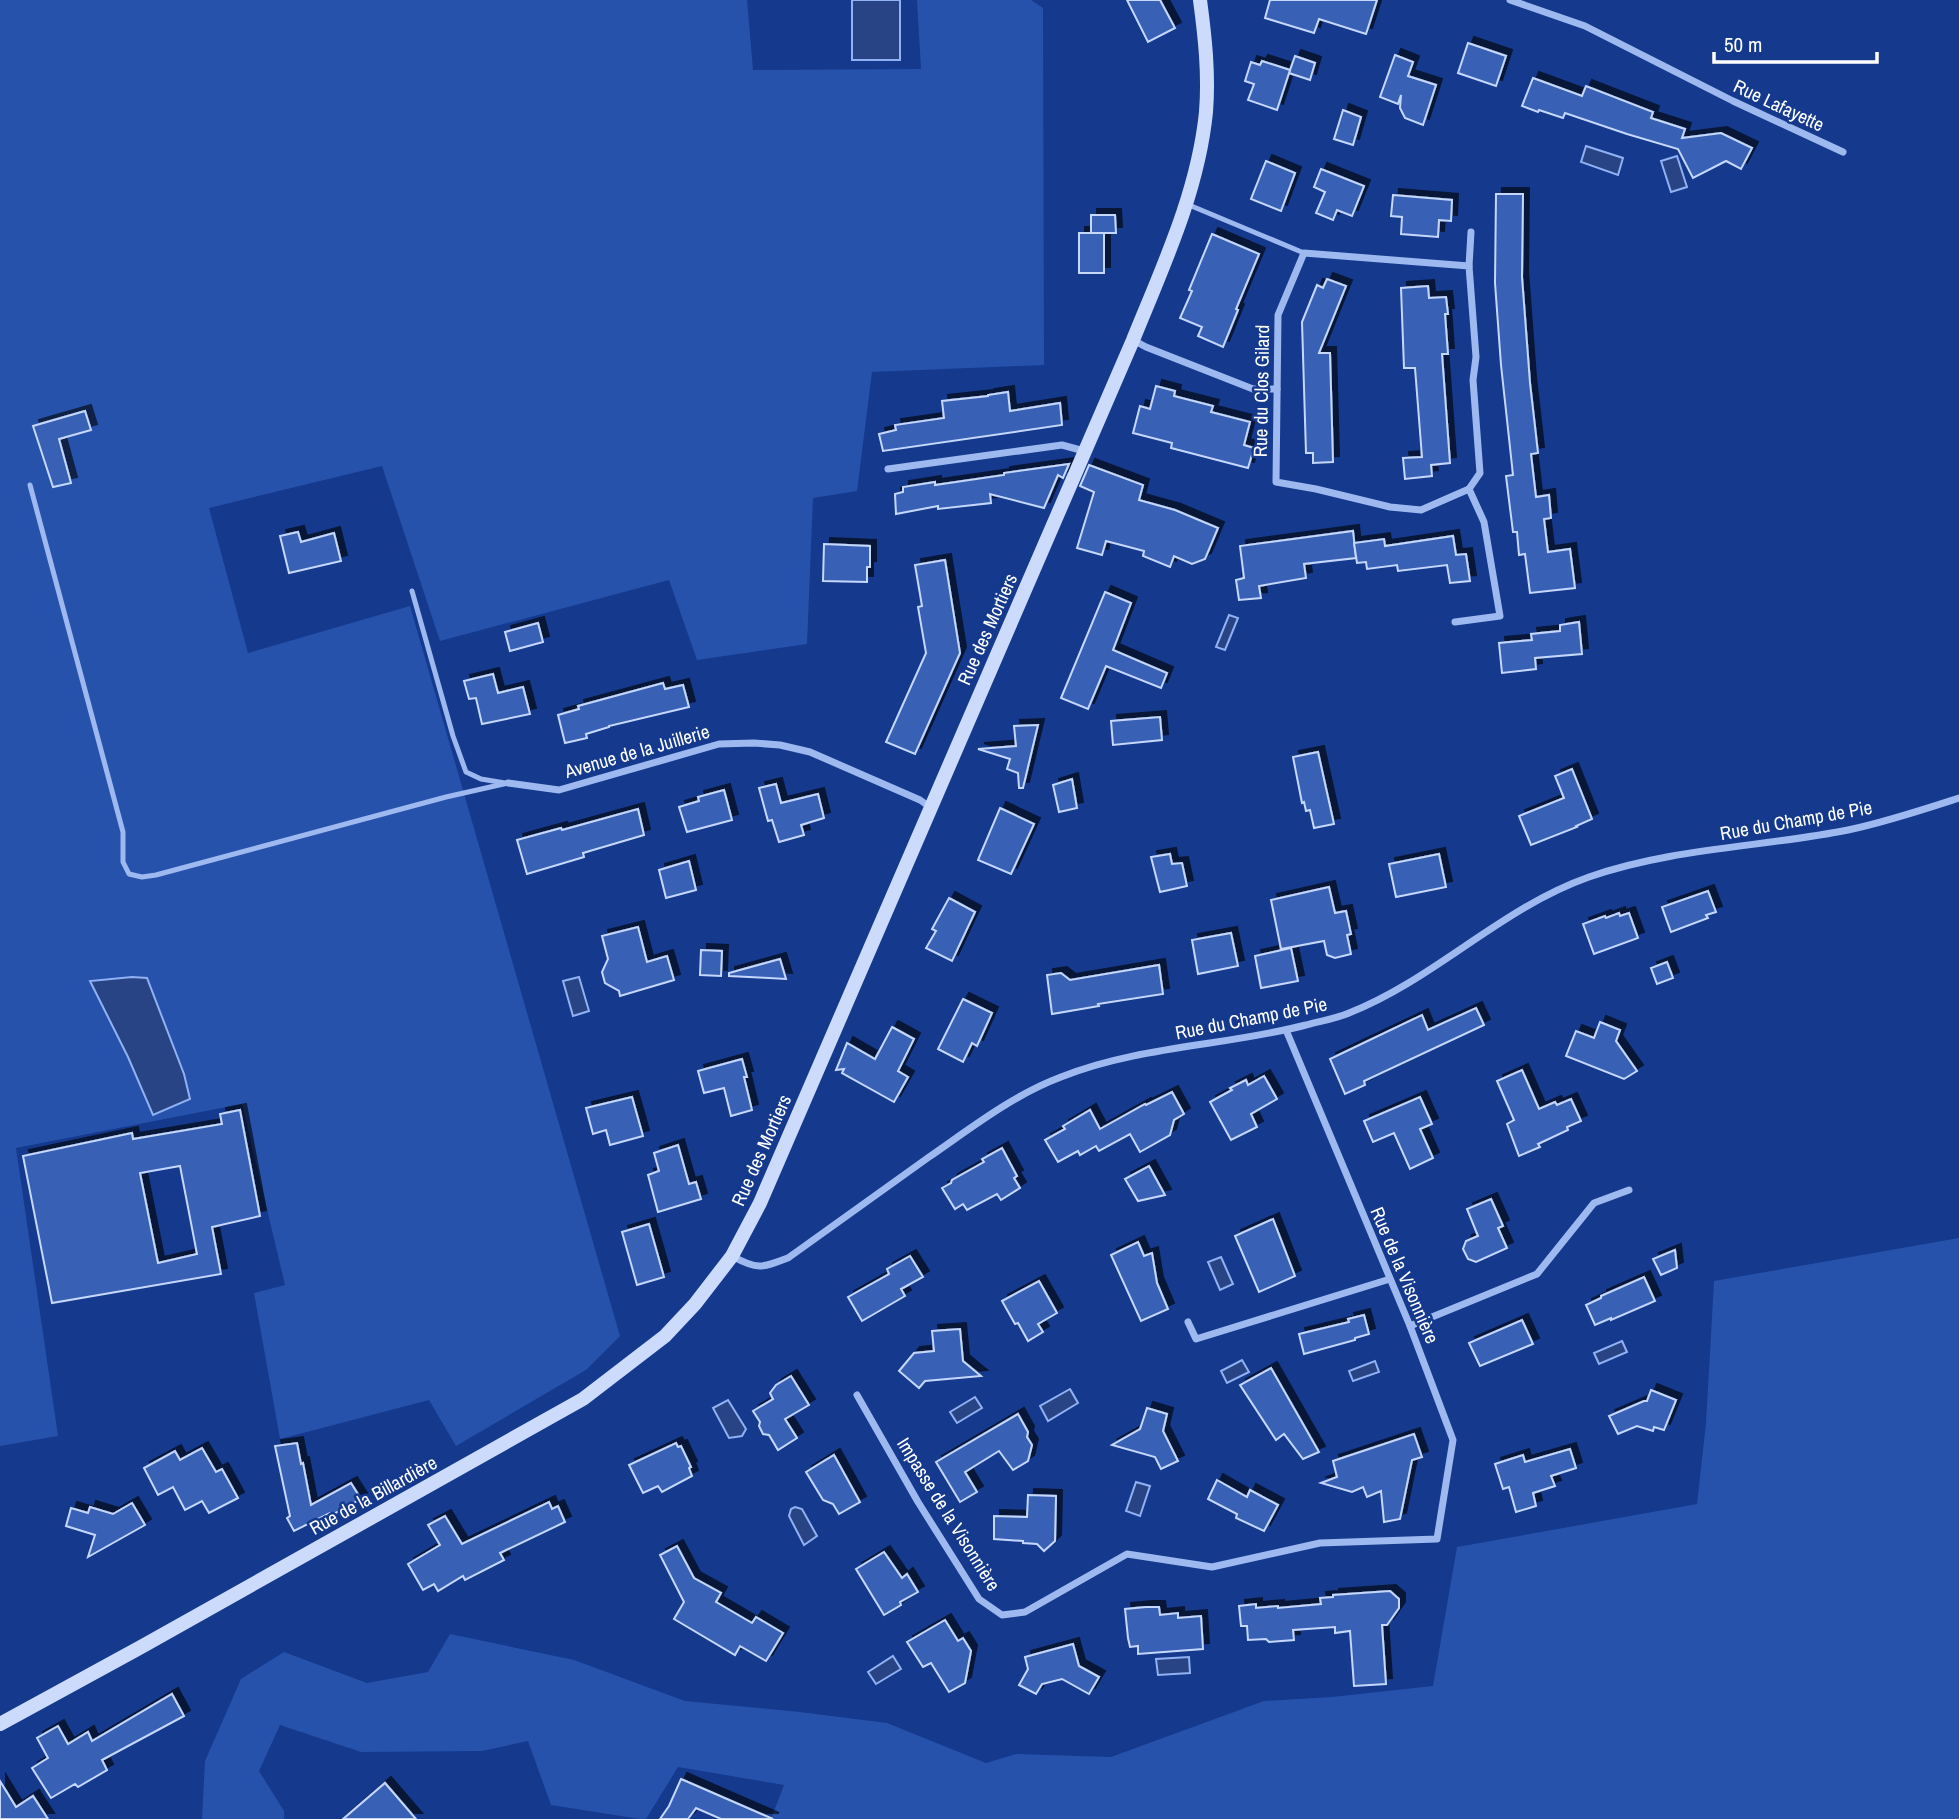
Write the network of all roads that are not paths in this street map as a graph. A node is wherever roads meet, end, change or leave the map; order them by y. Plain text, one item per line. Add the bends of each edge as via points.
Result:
1 (1200, 0) edge
2 (1510, 0) edge
3 (1843, 152) dead end
4 (1186, 204) junction
5 (1471, 232) dead end
6 (1304, 253) junction
7 (1469, 266) junction
8 (1133, 340) junction
9 (1277, 389) junction
10 (1085, 451) junction
11 (888, 469) dead end
12 (30, 485) dead end
13 (1469, 489) junction
14 (412, 591) dead end
15 (1455, 622) dead end
16 (508, 783) junction
17 (1959, 797) edge
18 (930, 807) junction
19 (1286, 1030) junction
20 (1629, 1190) dead end
21 (732, 1256) junction
22 (1390, 1279) junction
23 (1188, 1322) dead end
24 (1410, 1326) junction
25 (857, 1395) dead end
26 (1437, 1539) joint
27 (0, 1724) edge

1 - 4 street, Rue des Mortiers via 1206,112
2 - 3 street, Rue Lafayette via 1585,26
4 - 6 lane
4 - 8 street, Rue des Mortiers
5 - 7 street
6 - 7 street
6 - 9 street, Rue du Clos Gilard via 1278,315
7 - 13 street via 1480,473
8 - 9 street via 1252,389
8 - 10 street, Rue des Mortiers
9 - 13 street, Rue du Clos Gilard via 1276,482 1420,510
10 - 11 street via 1062,445
10 - 18 street, Rue des Mortiers
12 - 16 lane via 123,832 123,862 129,874 156,875
13 - 15 street via 1484,522 1500,616
14 - 16 lane via 467,772
16 - 18 street, Avenue de la Juillerie via 559,790 719,744 754,743 810,752
17 - 19 street, Rue du Champ de Pie via 1846,830 1648,862 1589,877 1504,920 1394,992 1347,1014
18 - 21 street, Rue des Mortiers via 760,1203
19 - 21 street, Rue du Champ de Pie via 1125,1058 1061,1076 964,1132 788,1258 760,1267
19 - 22 street, Rue de la Visonnière
20 - 24 street via 1594,1203 1537,1274
21 - 27 street, Rue de la Billardière via 665,1336 583,1399
22 - 23 street via 1196,1339
22 - 24 street, Rue de la Visonnière
24 - 26 street, Rue de la Visonnière via 1453,1440
25 - 26 street, Impasse de la Visonnière via 979,1599 1002,1615 1026,1612 1127,1554 1212,1567 1320,1543

